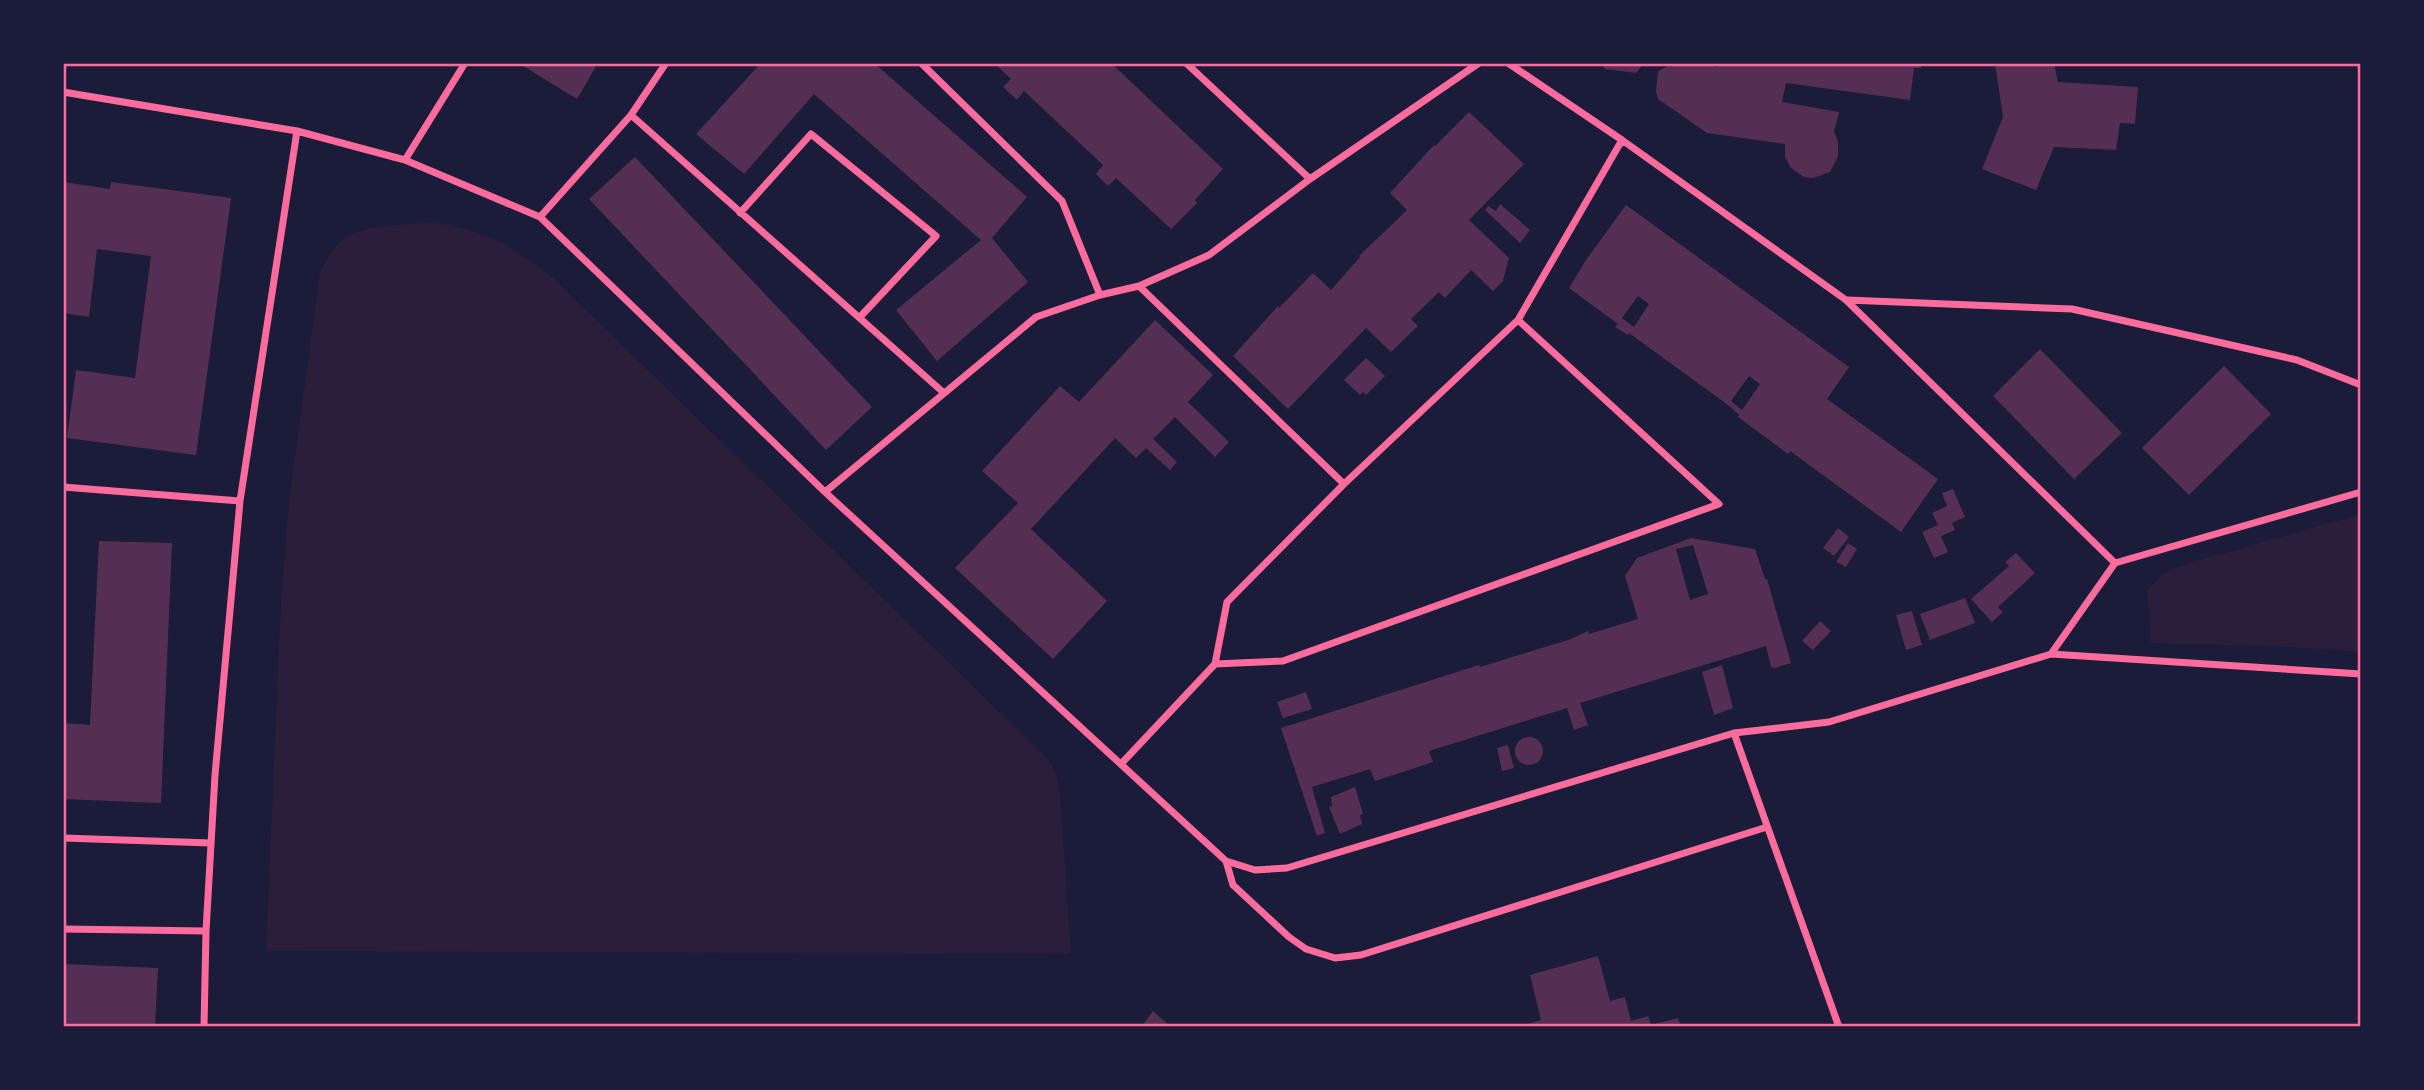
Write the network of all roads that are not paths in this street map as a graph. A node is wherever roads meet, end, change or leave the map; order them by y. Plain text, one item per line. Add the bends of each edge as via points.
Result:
1 (465, 63) edge
2 (666, 63) edge
3 (920, 63) edge
4 (1186, 63) edge
5 (1479, 63) edge
6 (1508, 63) edge
7 (63, 93) edge
8 (631, 115) junction
9 (297, 131) junction
10 (1622, 140) junction
11 (405, 160) junction
12 (1310, 179) junction
13 (740, 213) junction
14 (540, 217) junction
15 (1139, 286) junction
16 (1100, 295) junction
17 (1846, 300) junction
18 (860, 317) junction
19 (1518, 320) junction
20 (2361, 386) edge
21 (944, 393) junction
22 (1344, 484) junction
23 (63, 487) edge
24 (824, 492) junction
25 (2361, 492) edge
26 (240, 501) junction
27 (2115, 563) junction
28 (2051, 654) junction
29 (1215, 664) junction
30 (2361, 674) edge
31 (1734, 733) junction
32 (1121, 764) junction
33 (1768, 827) junction
34 (63, 838) edge
35 (211, 843) junction
36 (1226, 861) junction
37 (63, 929) edge
38 (206, 931) junction
39 (204, 1027) edge
40 (1839, 1027) edge

1 - 11 street
2 - 8 street
3 - 16 street via 1062,201
4 - 12 street
5 - 12 street
6 - 10 street
7 - 9 street
8 - 13 street
8 - 14 street
9 - 11 street
9 - 26 street
10 - 17 street
10 - 19 street
11 - 14 street
12 - 15 street via 1209,256
13 - 18 street
13 - 18 street via 811,134 936,236
14 - 24 street
15 - 16 street
15 - 22 street
16 - 21 street via 1036,317
17 - 20 street via 2072,309 2297,360
17 - 27 street
18 - 21 street
19 - 22 street
19 - 29 street via 1718,504 1283,661
21 - 24 street
22 - 29 street via 1227,602
23 - 26 street
24 - 32 street
25 - 27 street
26 - 35 street
27 - 28 street
28 - 30 street
28 - 31 street via 1829,723
29 - 32 street
31 - 33 street
31 - 36 street via 1287,868 1255,870
32 - 36 street
33 - 36 street via 1361,955 1335,958 1306,949 1289,937 1233,885
33 - 40 street
34 - 35 street
35 - 38 street
37 - 38 street
38 - 39 street

